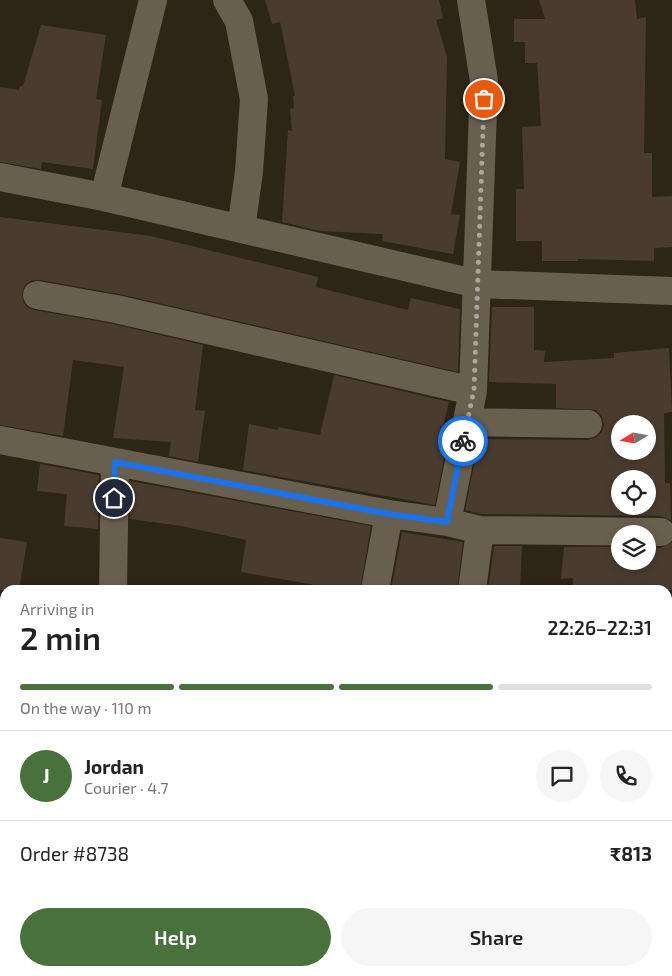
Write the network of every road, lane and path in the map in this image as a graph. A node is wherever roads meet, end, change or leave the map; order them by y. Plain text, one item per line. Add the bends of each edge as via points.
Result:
1 (153, 0) edge
2 (228, 0) edge
3 (471, 0) edge
4 (0, 178) edge
5 (104, 197) junction
6 (241, 229) junction
7 (478, 284) junction
8 (672, 291) edge
9 (38, 295) dead end
10 (474, 390) junction
11 (467, 422) junction
12 (588, 424) dead end
13 (0, 440) edge
14 (115, 462) junction
15 (389, 514) junction
16 (447, 522) junction
17 (480, 530) junction
18 (661, 532) dead end
19 (113, 585) edge
20 (376, 585) edge
21 (473, 585) edge

1 - 5 street
2 - 6 street via 239,21 254,99
3 - 7 street via 484,81
4 - 5 street
5 - 6 street
6 - 7 street
7 - 8 street
7 - 10 street
9 - 10 street via 116,309
10 - 11 street
11 - 12 street
11 - 16 street
13 - 14 street
14 - 15 street
14 - 19 street
15 - 16 street
15 - 20 street
16 - 17 street
17 - 18 street
17 - 21 street

